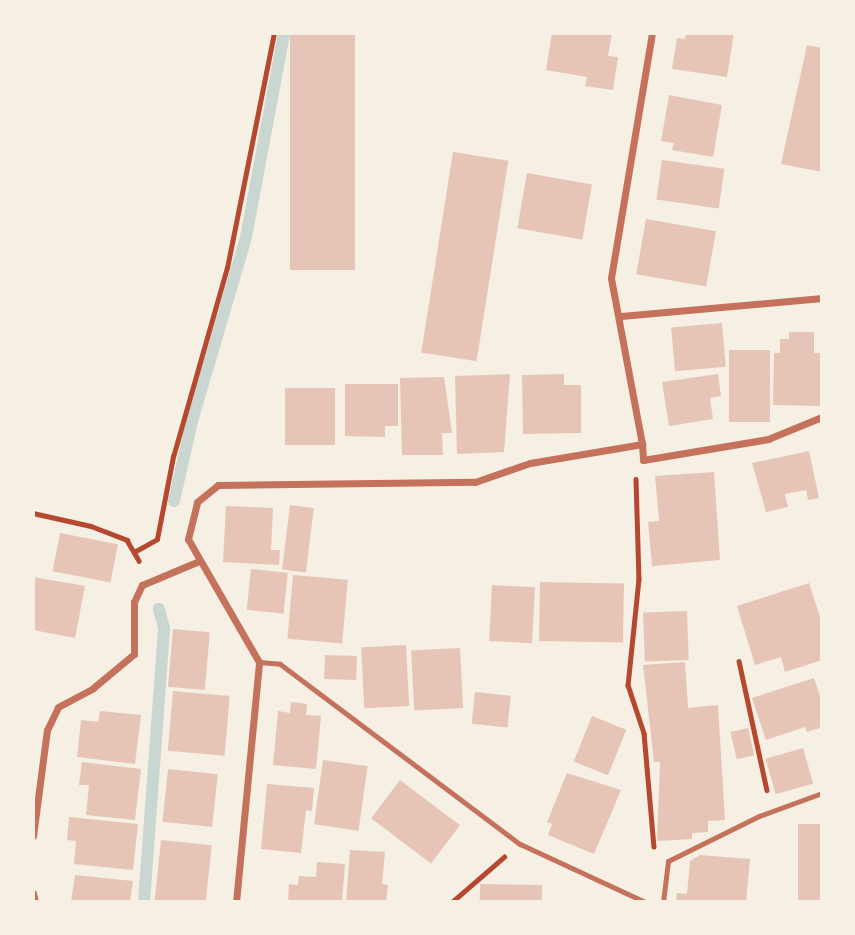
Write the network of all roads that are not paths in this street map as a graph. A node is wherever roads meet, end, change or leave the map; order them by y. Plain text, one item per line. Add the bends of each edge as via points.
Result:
1 (652, 33) edge
2 (822, 298) edge
3 (621, 316) junction
4 (822, 417) edge
5 (642, 444) junction
6 (197, 562) junction
7 (259, 662) junction
8 (822, 793) edge
9 (33, 836) edge
10 (33, 893) edge
11 (36, 902) edge
12 (236, 902) edge
13 (645, 902) edge
14 (663, 902) edge

1 - 3 street via 611,278
2 - 3 street
3 - 5 street
4 - 5 street via 768,439 643,460
5 - 6 street via 530,463 475,482 218,485 197,502 188,540
6 - 7 street
6 - 9 street via 142,585 134,601 134,654 93,688 58,707 47,730
7 - 12 street
7 - 13 lane via 280,664 520,844
8 - 14 lane via 771,811 668,861
10 - 11 street

